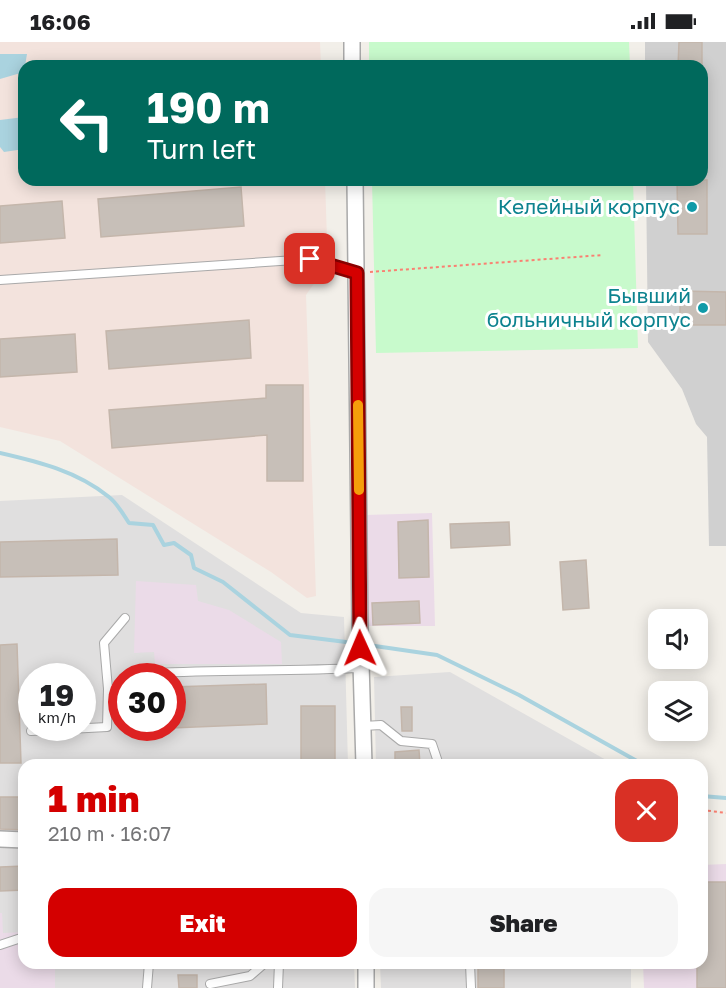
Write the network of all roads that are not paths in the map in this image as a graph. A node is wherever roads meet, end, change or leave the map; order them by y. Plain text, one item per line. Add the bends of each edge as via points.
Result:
1 (352, 42) edge
2 (352, 60) edge
3 (355, 186) edge
4 (357, 273) junction
5 (0, 280) edge
6 (125, 618) dead end
7 (361, 668) junction
8 (186, 672) edge
9 (108, 689) joint
10 (363, 726) junction
11 (96, 728) edge
12 (364, 759) edge
13 (437, 759) edge
14 (0, 839) edge
15 (18, 840) edge
16 (18, 939) edge
17 (0, 945) edge
18 (149, 969) edge
19 (258, 969) edge
20 (279, 969) edge
21 (366, 969) edge
22 (470, 969) edge
23 (210, 984) dead end
24 (147, 988) edge
25 (278, 988) edge
26 (366, 988) edge
27 (471, 988) edge

1 - 2 street
3 - 4 street
4 - 5 lane via 310,259
4 - 7 street
6 - 9 lane via 104,643
7 - 8 lane
7 - 10 street
9 - 11 lane via 107,728
10 - 12 street
10 - 13 lane via 381,725 401,741 432,744
14 - 15 street
16 - 17 lane
18 - 24 lane
19 - 23 lane via 250,976
20 - 25 lane
21 - 26 street
22 - 27 lane

